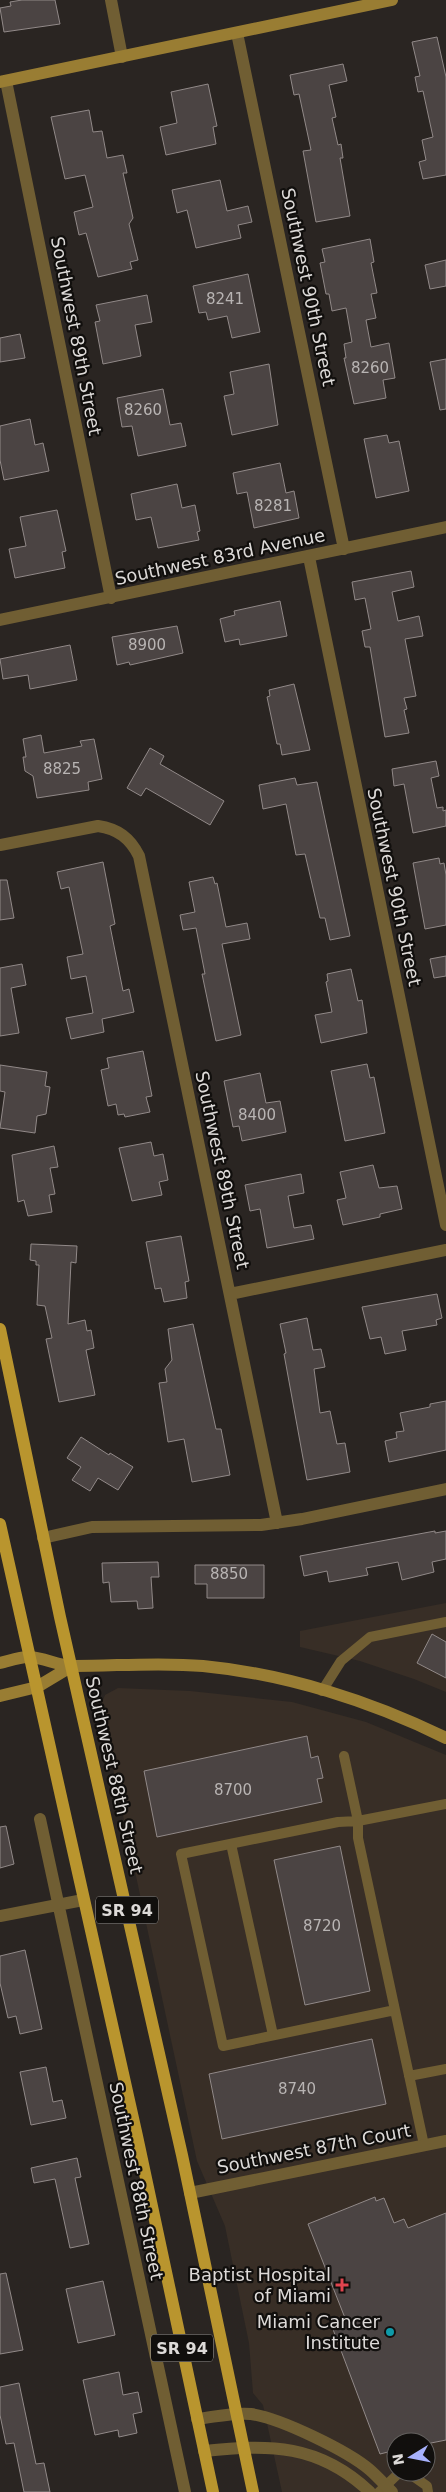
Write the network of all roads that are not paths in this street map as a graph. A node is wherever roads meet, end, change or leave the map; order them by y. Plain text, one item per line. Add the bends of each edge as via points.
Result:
1 (111, 0) edge
2 (392, 0) edge
3 (343, 5) edge
4 (237, 33) junction
5 (122, 57) junction
6 (3, 82) edge
7 (446, 527) edge
8 (344, 549) junction
9 (309, 556) junction
10 (111, 598) junction
11 (0, 620) edge
12 (0, 845) edge
13 (446, 1225) edge
14 (446, 1250) edge
15 (230, 1294) junction
16 (0, 1329) edge
17 (446, 1489) edge
18 (277, 1523) junction
19 (0, 1524) edge
20 (43, 1538) junction
21 (446, 1622) edge
22 (28, 1657) junction
23 (0, 1663) edge
24 (72, 1666) junction
25 (37, 1688) junction
26 (322, 1690) junction
27 (0, 1696) edge
28 (446, 1738) edge
29 (344, 1756) dead end
30 (446, 1804) edge
31 (40, 1819) dead end
32 (358, 1821) junction
33 (231, 1844) junction
34 (84, 1900) junction
35 (58, 1905) junction
36 (0, 1916) edge
37 (395, 2010) junction
38 (273, 2036) junction
39 (446, 2069) edge
40 (409, 2076) junction
41 (446, 2141) edge
42 (424, 2145) junction
43 (190, 2193) junction
44 (236, 2414) junction
45 (197, 2418) junction
46 (243, 2447) junction
47 (204, 2451) junction
48 (421, 2482) edge
49 (385, 2490) edge
50 (185, 2492) edge
51 (213, 2492) edge
52 (253, 2492) edge
53 (370, 2492) edge
54 (428, 2492) edge

1 - 5 street
2 - 3 main road
3 - 4 main road
4 - 5 main road
4 - 8 street, Southwest 90th Street
5 - 6 main road
6 - 10 street, Southwest 89th Street
7 - 8 street, Southwest 83rd Avenue
8 - 9 street, Southwest 83rd Avenue
9 - 10 street, Southwest 83rd Avenue
9 - 13 street, Southwest 90th Street
10 - 11 street, Southwest 83rd Avenue
12 - 15 street, Southwest 89th Street via 105,827 119,832 134,846 141,865
14 - 15 street
15 - 18 street, Southwest 89th Street
16 - 20 main road, Southwest 88th Street / SR 94
17 - 18 street
18 - 20 street via 231,1527 92,1527
19 - 22 main road, Southwest 88th Street / SR 94
20 - 24 main road, Southwest 88th Street / SR 94
21 - 26 lane via 370,1637 342,1661
22 - 23 main road
22 - 24 main road
22 - 25 main road, Southwest 88th Street / SR 94
24 - 25 main road
24 - 26 main road via 202,1666
24 - 43 main road, Southwest 88th Street / SR 94
25 - 27 main road
25 - 34 main road, Southwest 88th Street / SR 94
26 - 28 main road
29 - 32 lane
30 - 32 lane
31 - 35 street, Southwest 88th Street
32 - 33 lane via 338,1822
32 - 37 lane via 358,1838
33 - 38 lane
33 - 38 lane via 181,1854 223,2046
34 - 35 street
34 - 45 main road, Southwest 88th Street / SR 94
35 - 36 street
35 - 50 street, Southwest 88th Street
37 - 38 lane
37 - 40 lane
39 - 40 lane
40 - 42 lane
41 - 42 street, Southwest 87th Court
42 - 43 street, Southwest 87th Court
43 - 44 main road, Southwest 88th Street / SR 94
44 - 45 street
44 - 46 main road, Southwest 88th Street / SR 94
44 - 49 street via 265,2418 328,2445 369,2470
45 - 47 main road, Southwest 88th Street / SR 94
46 - 47 street
46 - 52 main road, Southwest 88th Street / SR 94
46 - 53 street via 303,2452 339,2468
47 - 51 main road, Southwest 88th Street / SR 94
48 - 54 lane via 427,2486

